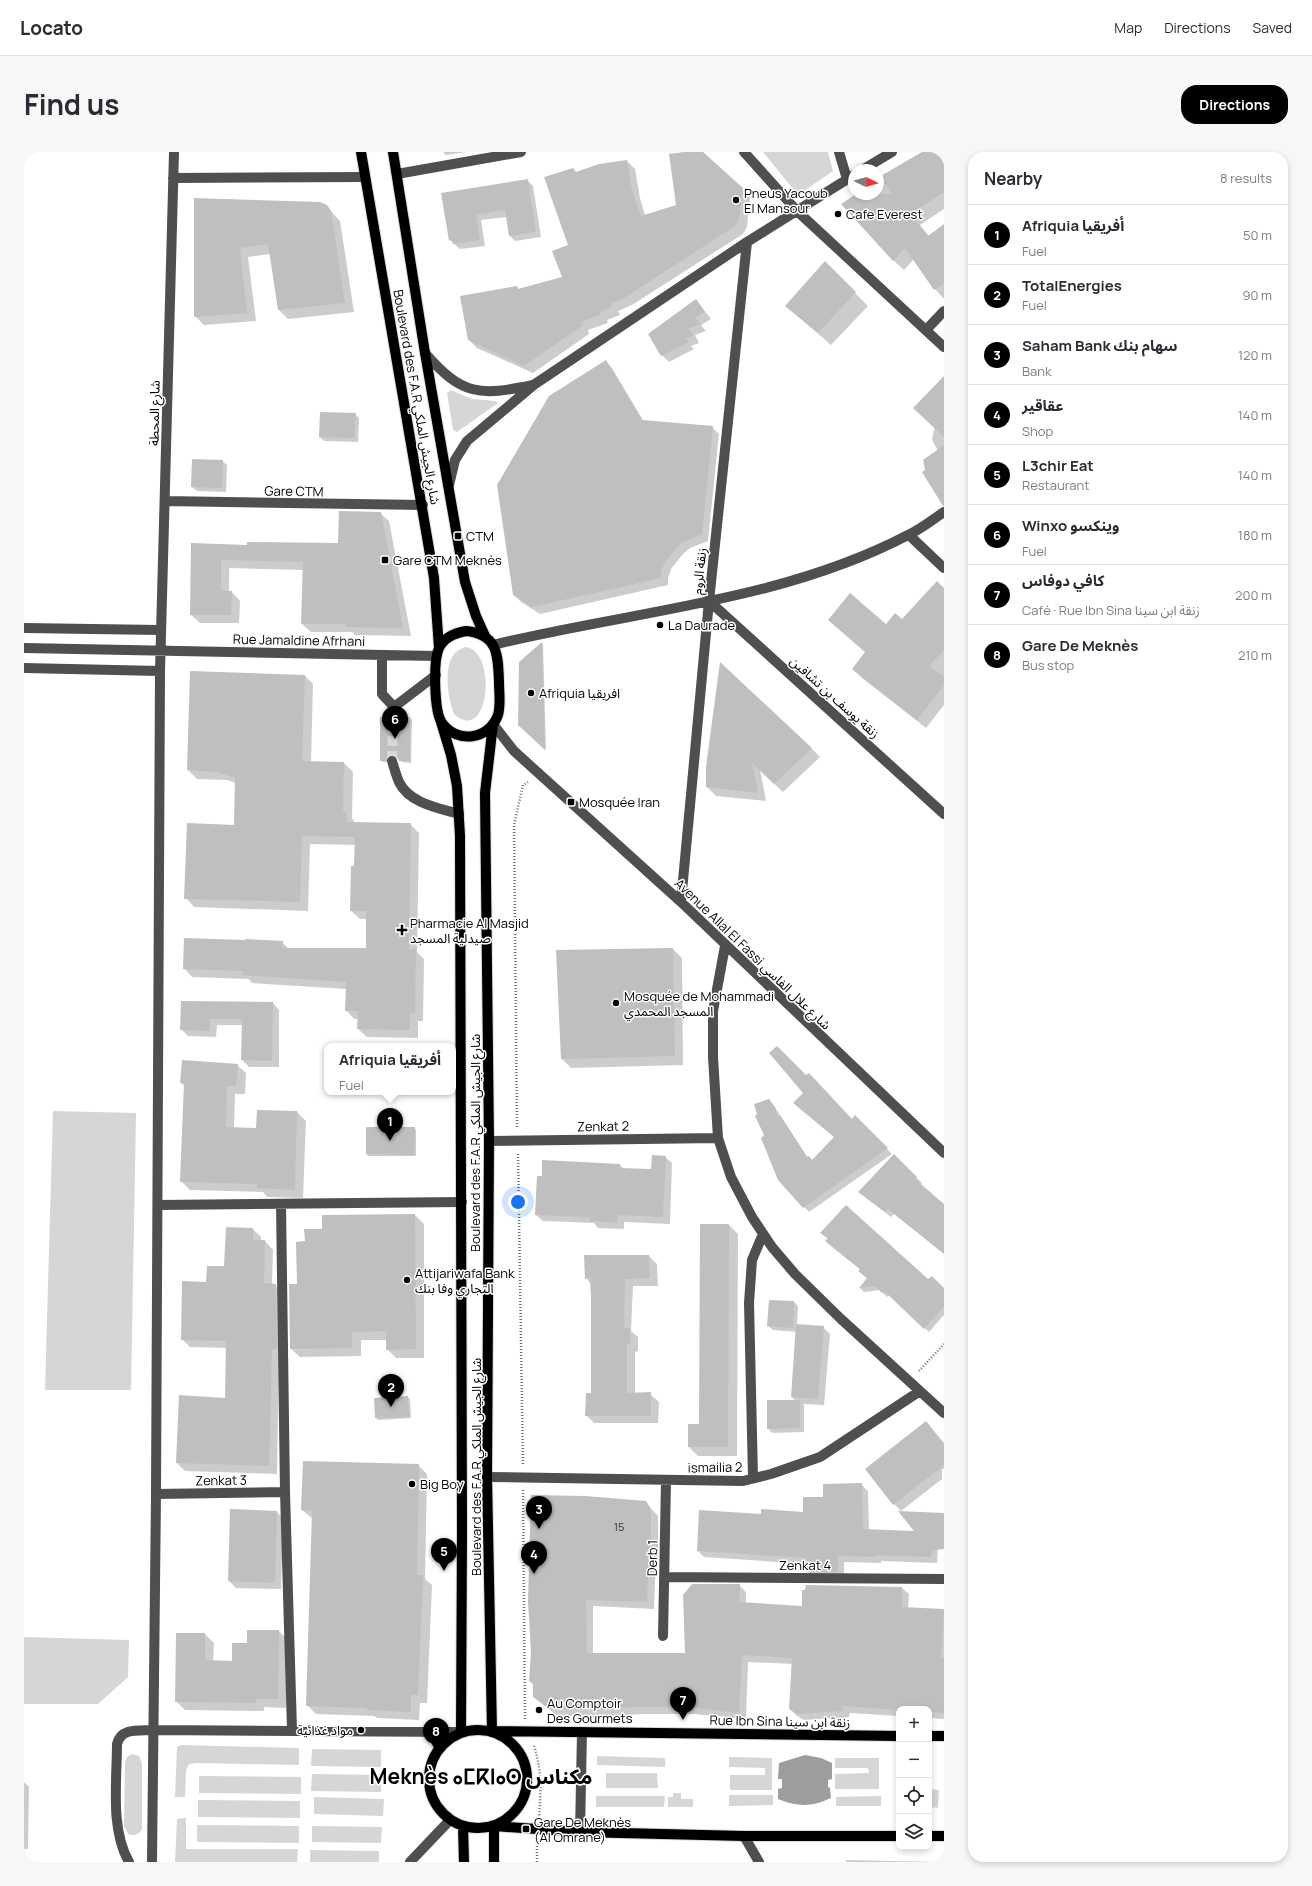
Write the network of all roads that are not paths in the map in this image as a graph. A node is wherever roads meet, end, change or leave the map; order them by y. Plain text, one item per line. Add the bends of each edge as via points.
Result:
1 (174, 152) edge
2 (361, 152) edge
3 (393, 152) edge
4 (521, 152) edge
5 (744, 152) edge
6 (839, 152) edge
7 (892, 152) edge
8 (872, 164) edge
9 (848, 172) edge
10 (397, 174) junction
11 (173, 178) junction
12 (365, 178) junction
13 (848, 178) edge
14 (797, 211) junction
15 (747, 242) junction
16 (944, 311) edge
17 (926, 330) junction
18 (944, 348) edge
19 (425, 353) junction
20 (535, 384) junction
21 (449, 485) junction
22 (165, 501) junction
23 (423, 506) junction
24 (944, 512) edge
25 (909, 535) junction
26 (944, 568) edge
27 (709, 601) junction
28 (24, 628) edge
29 (160, 630) junction
30 (485, 636) junction
31 (493, 645) junction
32 (24, 648) edge
33 (160, 650) junction
34 (438, 652) junction
35 (382, 655) junction
36 (24, 668) edge
37 (160, 671) junction
38 (436, 675) junction
39 (441, 722) junction
40 (493, 724) junction
41 (392, 761) tunnel mouth
42 (459, 814) junction
43 (944, 814) edge
44 (680, 902) junction
45 (725, 946) junction
46 (718, 1138) junction
47 (489, 1140) junction
48 (944, 1153) edge
49 (462, 1202) junction
50 (281, 1204) junction
51 (158, 1205) junction
52 (763, 1234) junction
53 (920, 1391) junction
54 (944, 1413) edge
55 (487, 1477) junction
56 (753, 1478) junction
57 (666, 1481) junction
58 (285, 1492) junction
59 (156, 1494) junction
60 (665, 1577) junction
61 (944, 1579) edge
62 (663, 1636) dead end
63 (153, 1730) junction
64 (292, 1730) junction
65 (492, 1731) junction
66 (461, 1732) junction
67 (582, 1732) junction
68 (896, 1736) edge
69 (932, 1736) edge
70 (944, 1736) edge
71 (450, 1820) junction
72 (463, 1826) junction
73 (494, 1826) junction
74 (580, 1832) junction
75 (744, 1836) junction
76 (896, 1836) edge
77 (932, 1836) edge
78 (944, 1836) edge
79 (129, 1862) edge
80 (152, 1862) edge
81 (410, 1862) edge
82 (464, 1862) edge
83 (494, 1862) edge
84 (759, 1862) edge

1 - 11 street, شارع المحطة
2 - 12 main road, Boulevard des F.A.R شارع الجيش الملكي
3 - 10 main road, Boulevard des F.A.R شارع الجيش الملكي
4 - 10 street
5 - 14 street
6 - 9 street
7 - 8 street
10 - 19 main road, Boulevard des F.A.R شارع الجيش الملكي
11 - 12 street
11 - 22 street, شارع المحطة
12 - 23 main road, Boulevard des F.A.R شارع الجيش الملكي
13 - 14 street
14 - 15 street
14 - 17 street
15 - 20 street
15 - 27 street, زنقة الروم
16 - 17 street
17 - 18 street
19 - 20 street via 450,378 475,390 500,392
19 - 21 main road, Boulevard des F.A.R شارع الجيش الملكي
20 - 21 street via 467,441 455,460
21 - 30 main road, Boulevard des F.A.R شارع الجيش الملكي via 465,582
22 - 23 street, Gare CTM
22 - 29 street, شارع المحطة
23 - 34 main road, Boulevard des F.A.R شارع الجيش الملكي via 434,578
24 - 25 street
25 - 26 street
25 - 27 street via 801,579
27 - 31 street
27 - 43 street, زنقة يوسف بن تشافين
27 - 44 street, زنقة الروم
28 - 29 street
29 - 33 street, شارع المحطة
30 - 31 main road, Boulevard des F.A.R شارع الجيش الملكي
30 - 34 main road via 466,631 455,633 446,639
31 - 40 main road, Boulevard des F.A.R شارع الجيش الملكي via 498,662 499,705 498,715
32 - 33 street, Rue Jamaldine Afrhani
33 - 35 street, Rue Jamaldine Afrhani
33 - 37 street, شارع المحطة
34 - 35 street, Rue Jamaldine Afrhani
34 - 38 main road, Boulevard des F.A.R شارع الجيش الملكي
35 - 38 street via 382,694 393,712
36 - 37 street
37 - 51 street, شارع المحطة
38 - 39 main road, Boulevard des F.A.R شارع الجيش الملكي via 437,712
39 - 40 main road via 448,730 467,737 477,736
39 - 42 main road, Boulevard des F.A.R شارع الجيش الملكي via 451,755
40 - 44 street, Avenue Allal El Fassi شارع علال الفاسي via 514,751
40 - 47 main road, Boulevard des F.A.R شارع الجيش الملكي via 485,793
41 - 42 street via 399,783 412,797
42 - 49 main road, Boulevard des F.A.R شارع الجيش الملكي
44 - 45 street, Avenue Allal El Fassi شارع علال الفاسي
45 - 46 street via 713,1011
45 - 48 street, Avenue Allal El Fassi شارع علال الفاسي
46 - 47 street, Zenkat 2
46 - 52 street via 731,1177
47 - 55 main road, Boulevard des F.A.R شارع الجيش الملكي
49 - 50 street
49 - 66 main road, Boulevard des F.A.R شارع الجيش الملكي
50 - 51 street
50 - 58 street
51 - 59 street, شارع المحطة
52 - 53 street via 795,1274
52 - 56 street via 752,1260 749,1303
53 - 54 street
53 - 56 street, ismailia 2 via 820,1457
55 - 57 street, ismailia 2
55 - 65 main road, Boulevard des F.A.R شارع الجيش الملكي
56 - 57 street, ismailia 2 via 743,1481
57 - 60 street, Derb 1
58 - 59 street, Zenkat 3
58 - 64 street
59 - 63 street, شارع المحطة
60 - 61 street, Zenkat 4
60 - 62 street, Derb 1
63 - 64 street
63 - 79 street via 127,1732 120,1736 118,1744 117,1825 123,1853
63 - 80 street, شارع المحطة
64 - 66 street
65 - 66 main road via 471,1729
65 - 67 main road, Rue Ibn Sina زنقة ابن سينا
65 - 73 main road via 506,1738 518,1749 525,1762 527,1778 525,1793 518,1807 508,1818
66 - 71 main road via 447,1739 436,1751 430,1765 428,1781 431,1796 439,1810
67 - 68 main road, Rue Ibn Sina زنقة ابن سينا
67 - 74 street
69 - 70 main road
71 - 72 main road
71 - 81 street
72 - 73 main road
72 - 82 main road
73 - 74 main road
73 - 83 main road
74 - 75 main road
75 - 76 main road
75 - 84 street
77 - 78 main road

